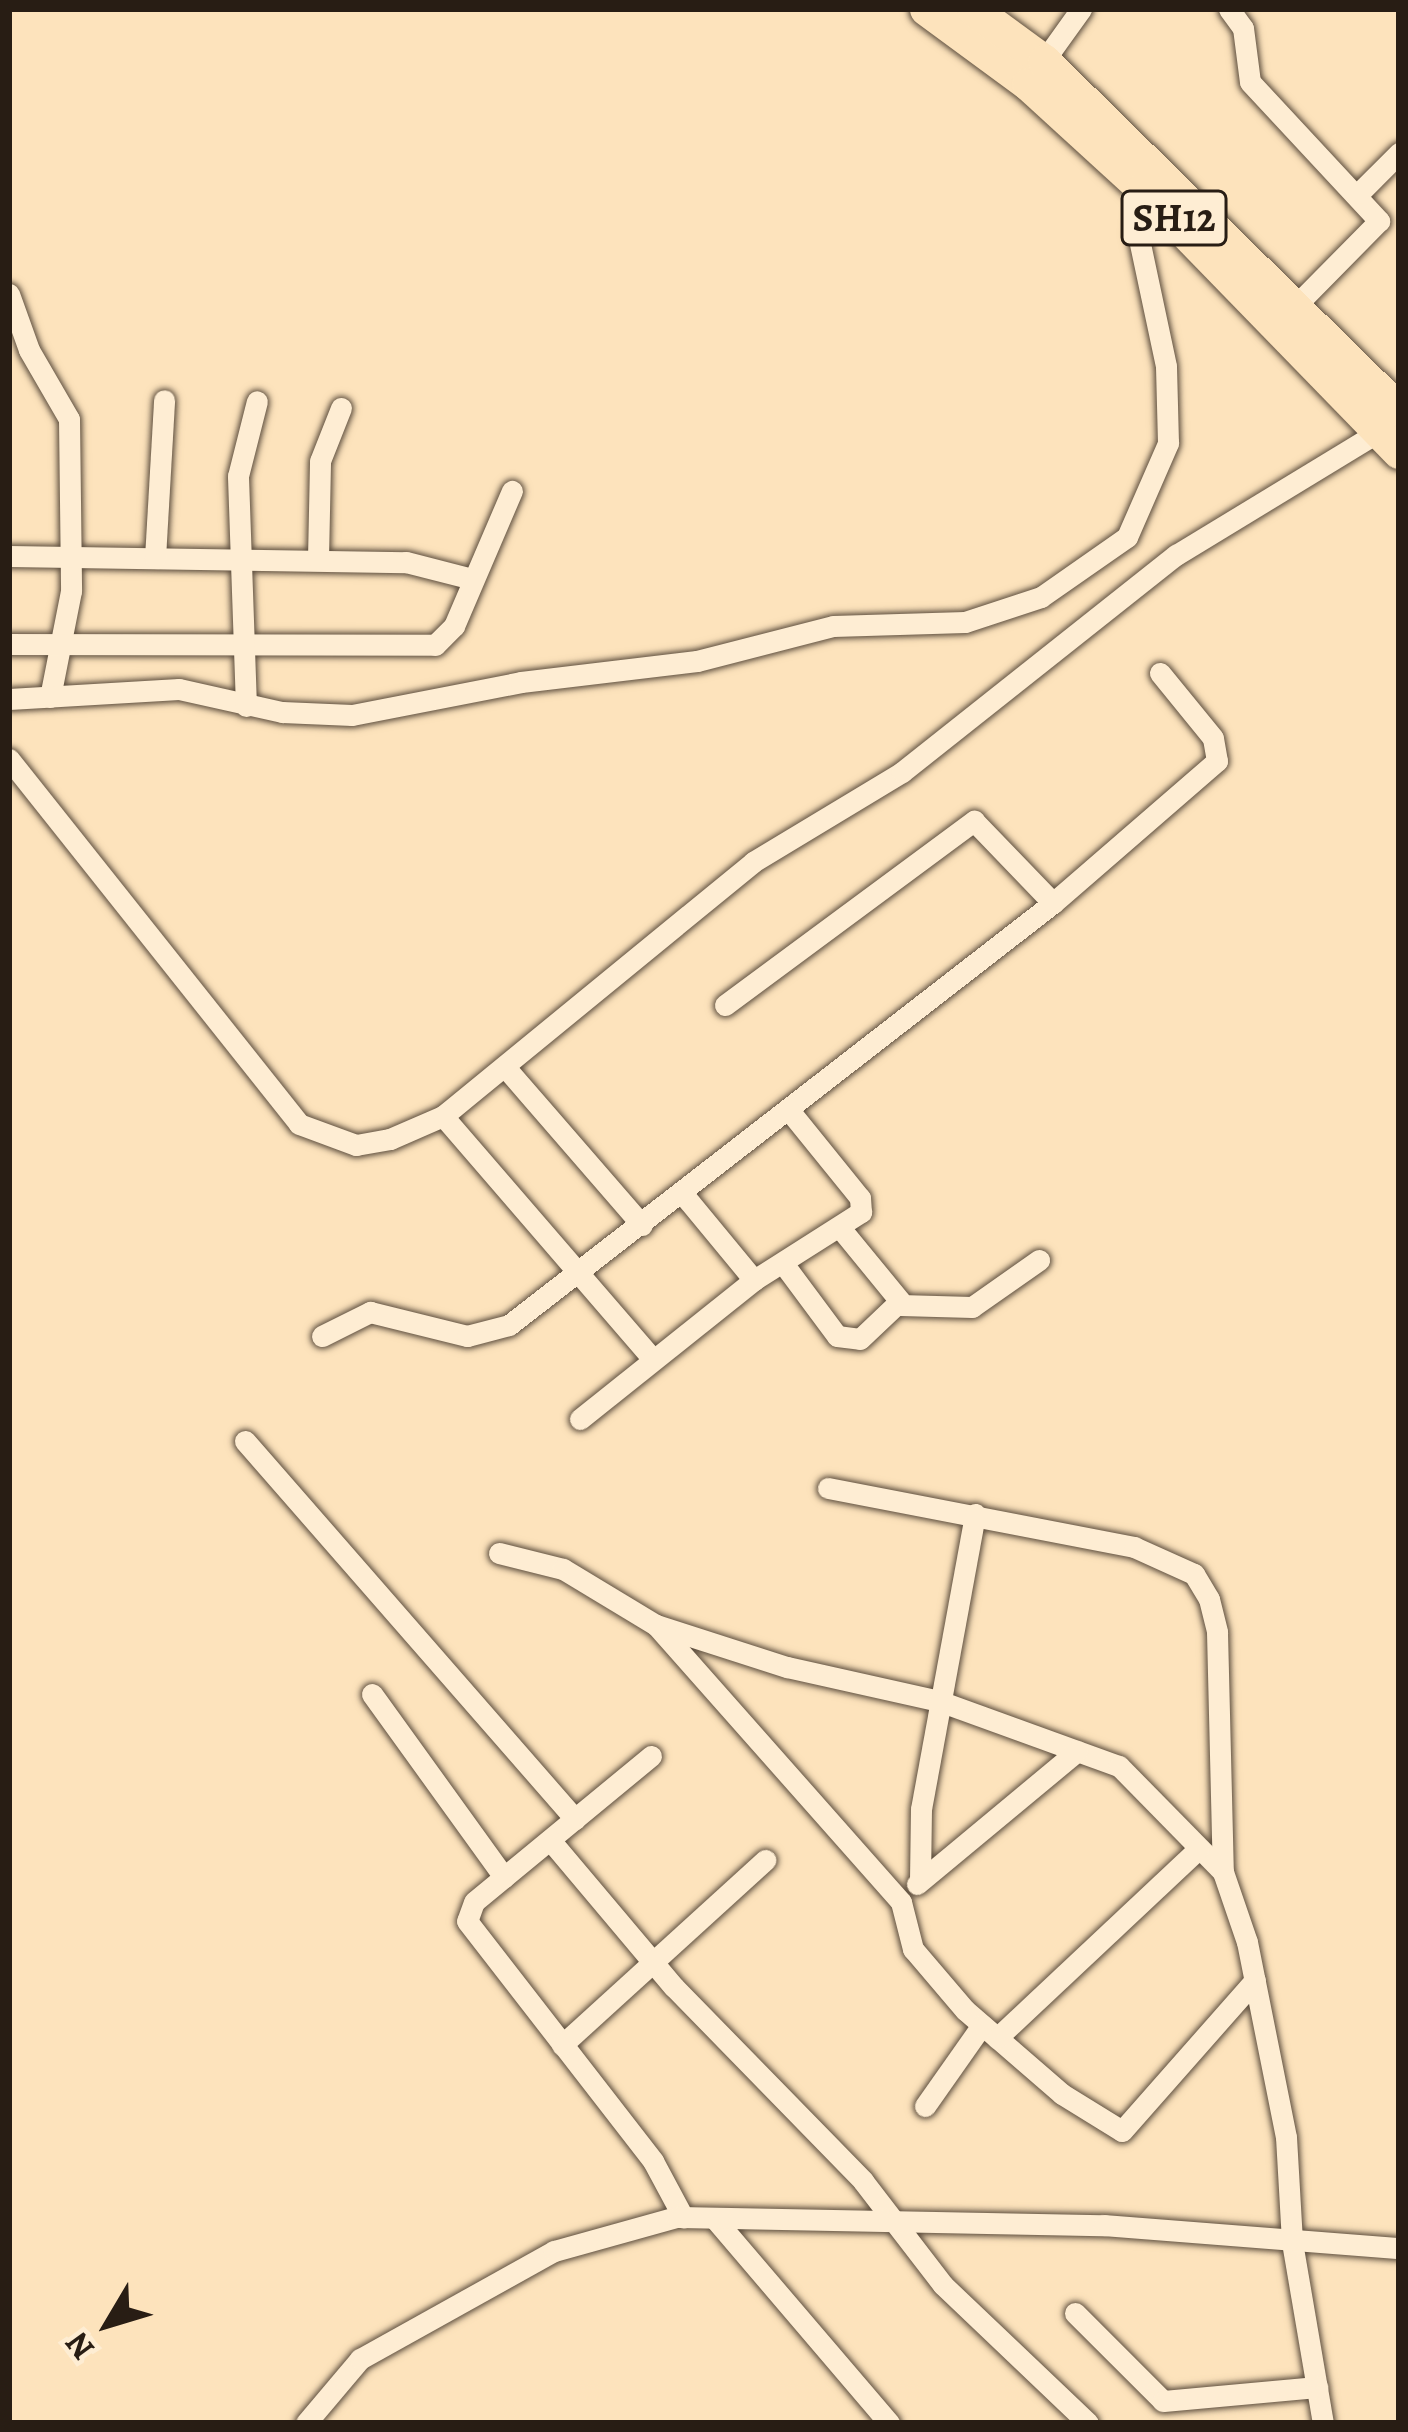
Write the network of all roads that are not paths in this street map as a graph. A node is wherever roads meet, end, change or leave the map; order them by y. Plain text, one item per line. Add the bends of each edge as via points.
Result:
1 (926, 9) edge
2 (974, 9) edge
3 (1082, 9) edge
4 (1229, 9) edge
5 (1036, 73) junction
6 (1399, 153) edge
7 (1144, 189) junction
8 (1359, 193) junction
9 (9, 294) edge
10 (1298, 303) junction
11 (164, 400) dead end
12 (257, 400) dead end
13 (341, 408) dead end
14 (1392, 431) edge
15 (512, 491) dead end
16 (9, 556) edge
17 (71, 559) junction
18 (155, 559) junction
19 (242, 559) junction
20 (317, 559) junction
21 (472, 579) junction
22 (9, 644) edge
23 (57, 647) junction
24 (245, 647) junction
25 (1160, 674) dead end
26 (50, 697) junction
27 (9, 698) edge
28 (246, 706) junction
29 (9, 759) edge
30 (1053, 903) junction
31 (725, 1005) dead end
32 (505, 1067) junction
33 (788, 1109) junction
34 (443, 1116) junction
35 (682, 1193) junction
36 (642, 1225) junction
37 (841, 1229) junction
38 (1039, 1261) dead end
39 (785, 1267) junction
40 (579, 1272) junction
41 (754, 1280) junction
42 (900, 1305) junction
43 (322, 1336) dead end
44 (653, 1359) junction
45 (580, 1419) dead end
46 (244, 1441) dead end
47 (828, 1488) dead end
48 (975, 1514) junction
49 (499, 1553) dead end
50 (656, 1625) junction
51 (372, 1694) dead end
52 (939, 1701) junction
53 (1077, 1751) junction
54 (651, 1756) dead end
55 (575, 1819) junction
56 (550, 1840) junction
57 (1198, 1849) junction
58 (765, 1860) dead end
59 (1222, 1873) junction
60 (504, 1877) junction
61 (920, 1880) junction
62 (902, 1902) junction
63 (656, 1966) junction
64 (1255, 1980) junction
65 (990, 2032) junction
66 (562, 2045) junction
67 (925, 2106) dead end
68 (683, 2217) junction
69 (715, 2218) junction
70 (901, 2226) junction
71 (1292, 2242) junction
72 (1398, 2245) edge
73 (1075, 2312) dead end
74 (1317, 2386) junction
75 (1163, 2402) junction
76 (1083, 2422) edge
77 (306, 2423) edge
78 (889, 2423) edge
79 (1184, 2423) edge
80 (1323, 2423) edge

1 - 5 main road, SH12
2 - 5 main road
3 - 5 street
4 - 8 street via 1243,28 1250,82
5 - 7 main road, SH12
5 - 10 main road
6 - 8 street
7 - 14 main road, SH12
7 - 28 street via 1138,234 1166,366 1168,442 1127,537 1072,580 965,622 833,626 697,661 520,682 418,708 352,715
8 - 10 street via 1377,215 1376,227
9 - 17 street via 29,350 66,405
10 - 14 main road
11 - 18 street
12 - 19 street via 241,451
13 - 20 street via 320,461
14 - 32 street via 1175,556 902,772 753,862
15 - 21 street
16 - 17 street
17 - 18 street
17 - 23 street
18 - 19 street
19 - 20 street
19 - 24 street
20 - 21 street via 406,562
21 - 24 street via 454,626 435,645
22 - 23 street
23 - 24 street
23 - 26 street
24 - 28 street
25 - 30 street via 1214,738 1217,761
26 - 27 street
26 - 28 street via 179,689
29 - 34 street via 299,1124 356,1145
30 - 31 street via 974,821
30 - 33 street
32 - 34 street
32 - 36 street
33 - 35 street
33 - 37 street via 860,1198 861,1212
34 - 40 street
35 - 36 street
35 - 41 street
36 - 40 street
37 - 39 street
37 - 42 street
38 - 42 street via 972,1307
39 - 41 street
39 - 42 street via 844,1340 860,1339
40 - 43 street via 485,1333 428,1329 370,1312
40 - 44 street
41 - 44 street
44 - 45 street
46 - 55 street
47 - 48 street
48 - 52 street
48 - 59 street via 1134,1547 1194,1574 1217,1632
49 - 50 street via 563,1569
50 - 52 street
50 - 62 street
51 - 60 street
52 - 53 street
52 - 61 street via 921,1809
53 - 57 street via 1119,1766
53 - 61 street
54 - 55 street
55 - 56 street
56 - 60 street
56 - 63 street
57 - 59 street
57 - 65 street
58 - 63 street
59 - 64 street
60 - 66 street via 474,1902 466,1921
61 - 62 street
62 - 65 street via 913,1949
63 - 66 street
63 - 70 street via 780,2088
64 - 65 street via 1122,2131 1062,2094
64 - 71 street via 1286,2137
65 - 67 street
66 - 68 street via 653,2161
68 - 69 street
68 - 77 street via 554,2251 360,2359
69 - 70 street
69 - 78 street
70 - 71 street via 1104,2224
70 - 76 street via 944,2284
71 - 72 street
71 - 74 street
73 - 75 street
74 - 75 street
74 - 80 street
75 - 79 street

